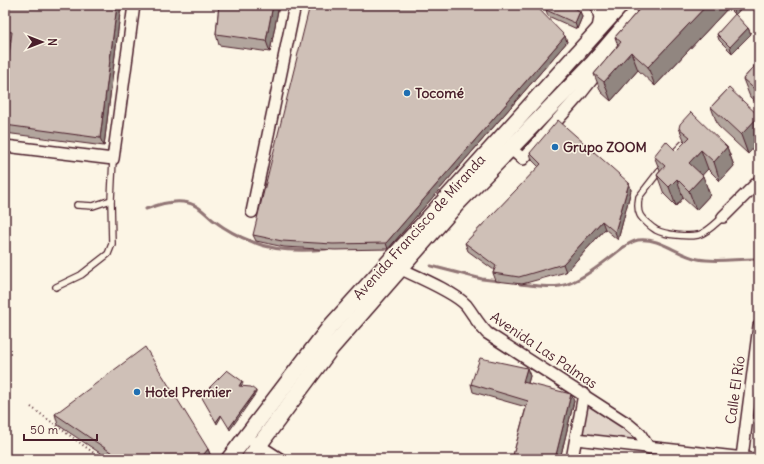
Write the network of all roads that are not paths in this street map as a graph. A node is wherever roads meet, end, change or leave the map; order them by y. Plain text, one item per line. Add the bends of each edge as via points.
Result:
1 (134, 5) edge
2 (295, 5) edge
3 (599, 5) edge
4 (649, 6) edge
5 (619, 9) edge
6 (600, 28) junction
7 (612, 47) junction
8 (683, 144) edge
9 (5, 146) edge
10 (113, 159) junction
11 (759, 181) edge
12 (112, 200) junction
13 (77, 205) dead end
14 (252, 212) dead end
15 (723, 218) joint
16 (401, 269) junction
17 (56, 287) dead end
18 (759, 326) edge
19 (584, 394) junction
20 (246, 437) junction
21 (576, 439) junction
22 (259, 446) junction
23 (649, 448) junction
24 (742, 457) junction
25 (229, 459) edge
26 (249, 459) edge
27 (280, 459) edge
28 (572, 459) edge
29 (753, 459) edge

1 - 10 street
2 - 14 street
3 - 6 main road via 602,18
4 - 5 main road, Avenida Francisco de Miranda
4 - 7 street, Avenida Francisco de Miranda
5 - 6 main road, Avenida Francisco de Miranda
5 - 7 main road, Avenida Francisco de Miranda
6 - 20 main road, Avenida Francisco de Miranda via 329,328
7 - 16 main road, Avenida Francisco de Miranda via 456,206
8 - 15 lane via 639,197 638,210 641,216 656,230 683,236 703,233
9 - 10 street
10 - 12 lane
11 - 15 street
12 - 13 lane via 93,206
12 - 17 lane via 112,244 108,254 81,275
16 - 19 street, Avenida Las Palmas via 456,296 487,332
16 - 22 main road, Avenida Francisco de Miranda via 332,347
18 - 24 street, Calle El Río
19 - 21 street
19 - 23 street, Avenida Las Palmas via 628,424 640,434
20 - 22 street
20 - 25 main road, Avenida Francisco de Miranda
21 - 23 street
21 - 28 street
22 - 26 main road, Avenida Francisco de Miranda
22 - 27 street
23 - 24 street
24 - 29 street

